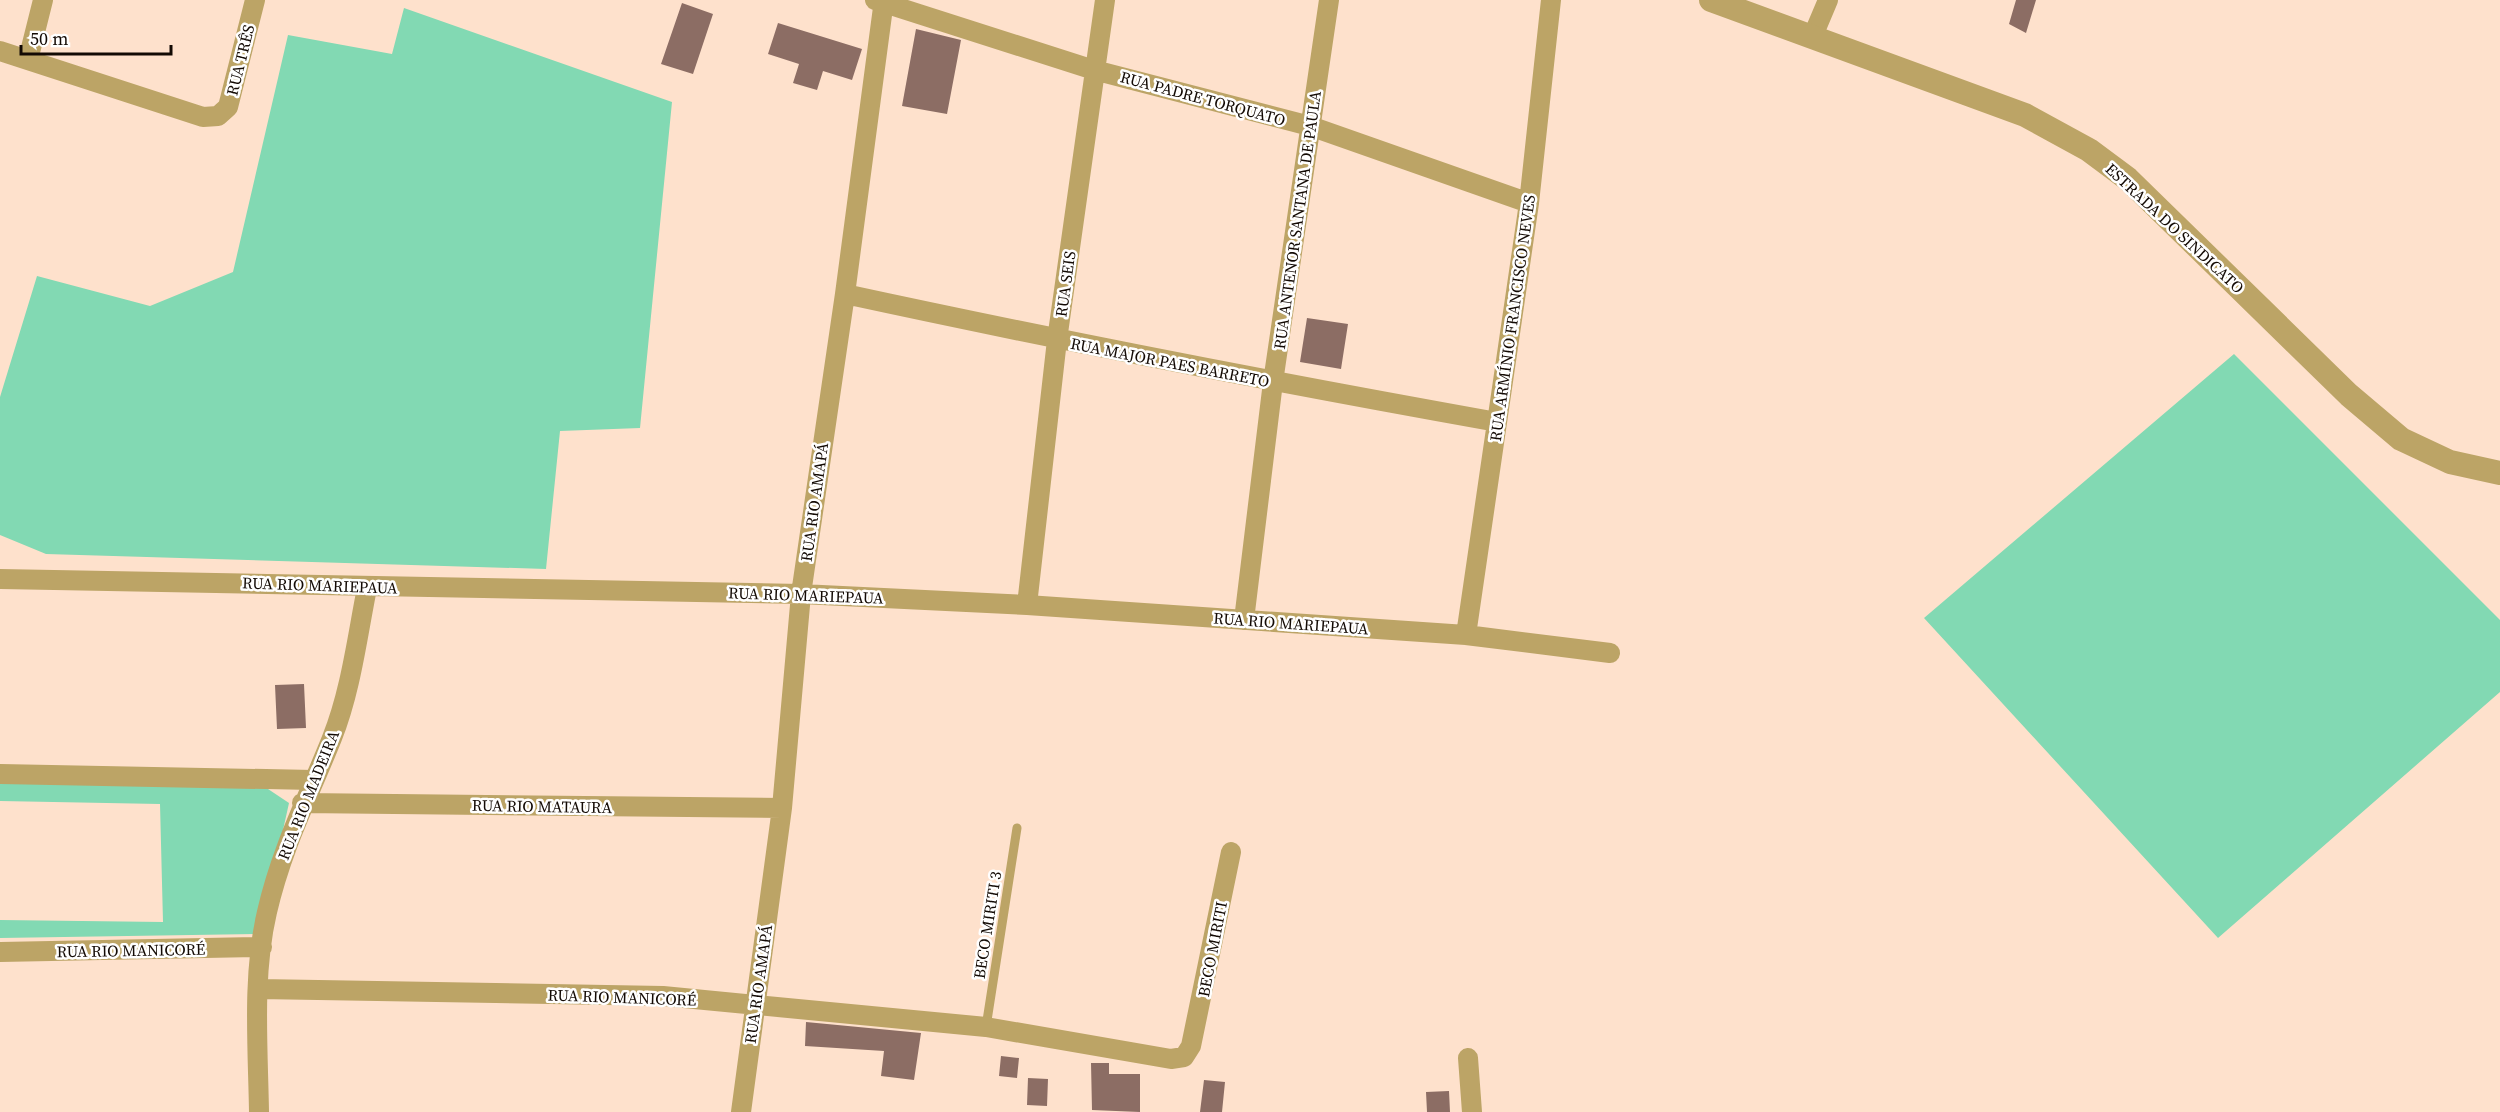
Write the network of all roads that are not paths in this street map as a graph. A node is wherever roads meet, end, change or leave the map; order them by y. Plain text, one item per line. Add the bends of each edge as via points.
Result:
1 (43, 0) edge
2 (255, 0) edge
3 (1105, 0) edge
4 (1329, 0) edge
5 (1551, 0) edge
6 (1712, 0) edge
7 (1828, 0) edge
8 (881, 1) edge
9 (1812, 39) junction
10 (0, 51) edge
11 (28, 60) junction
12 (1094, 70) junction
13 (1310, 126) junction
14 (1529, 203) junction
15 (845, 294) junction
16 (1057, 340) junction
17 (1273, 382) junction
18 (1497, 422) junction
19 (2500, 472) edge
20 (0, 579) edge
21 (367, 588) junction
22 (801, 594) junction
23 (1027, 604) junction
24 (1244, 620) junction
25 (1466, 634) junction
26 (1610, 653) dead end
27 (0, 774) edge
28 (314, 780) junction
29 (302, 803) junction
30 (782, 808) junction
31 (1017, 828) dead end
32 (1231, 852) dead end
33 (262, 947) junction
34 (0, 952) edge
35 (259, 989) junction
36 (756, 1006) junction
37 (986, 1027) junction
38 (1191, 1047) joint
39 (1468, 1058) dead end
40 (259, 1112) edge
41 (741, 1112) edge
42 (1472, 1112) edge

1 - 11 street
2 - 11 street, RUA TRÊS via 228,107 218,116 203,117
3 - 12 street, RUA SEIS
4 - 13 street, RUA ANTENOR SANTANA DE PAULA
5 - 14 street, RUA ARMÍNIO FRANCISCO NEVES
6 - 9 street, ESTRADA DO SINDICATO
7 - 9 street
8 - 12 street, RUA PADRE TORQUATO
8 - 15 street, RUA RIO AMAPÁ
9 - 19 street, ESTRADA DO SINDICATO via 2025,115 2089,150 2128,179 2349,395 2401,439 2450,462
10 - 11 street
12 - 13 street, RUA PADRE TORQUATO
12 - 16 street, RUA SEIS
13 - 14 street, RUA PADRE TORQUATO
13 - 17 street, RUA ANTENOR SANTANA DE PAULA
14 - 18 street, RUA ARMÍNIO FRANCISCO NEVES
15 - 16 street, RUA MAJOR PAES BARRETO
15 - 22 street, RUA RIO AMAPÁ
16 - 17 street, RUA MAJOR PAES BARRETO
16 - 23 street, RUA SEIS
17 - 18 street, RUA MAJOR PAES BARRETO
17 - 24 street, RUA ANTENOR SANTANA DE PAULA
18 - 25 street, RUA ARMÍNIO FRANCISCO NEVES
20 - 21 street, RUA RIO MARIEPAUA via 309,583
21 - 22 street, RUA RIO MARIEPAUA
21 - 28 street, RUA RIO MADEIRA via 346,699
22 - 23 street, RUA RIO MARIEPAUA
22 - 30 street, RUA RIO AMAPÁ
23 - 24 street, RUA RIO MARIEPAUA
24 - 25 street, RUA RIO MARIEPAUA
25 - 26 street, RUA RIO MARIEPAUA
27 - 28 street
28 - 29 street, RUA RIO MADEIRA
29 - 30 street, RUA RIO MATAURA
29 - 33 street, RUA RIO MADEIRA via 282,855
30 - 36 street, RUA RIO AMAPÁ
31 - 37 lane, BECO MIRITI 3
32 - 38 street, BECO MIRITI
33 - 34 street, RUA RIO MANICORÉ
33 - 35 street, RUA RIO MADEIRA
35 - 36 street, RUA RIO MANICORÉ via 663,996
35 - 40 street, RUA RIO MADEIRA
36 - 37 street, RUA RIO MANICORÉ
36 - 41 street, RUA RIO AMAPÁ
37 - 38 street, RUA RIO MANICORÉ via 1171,1059 1184,1057
39 - 42 street

